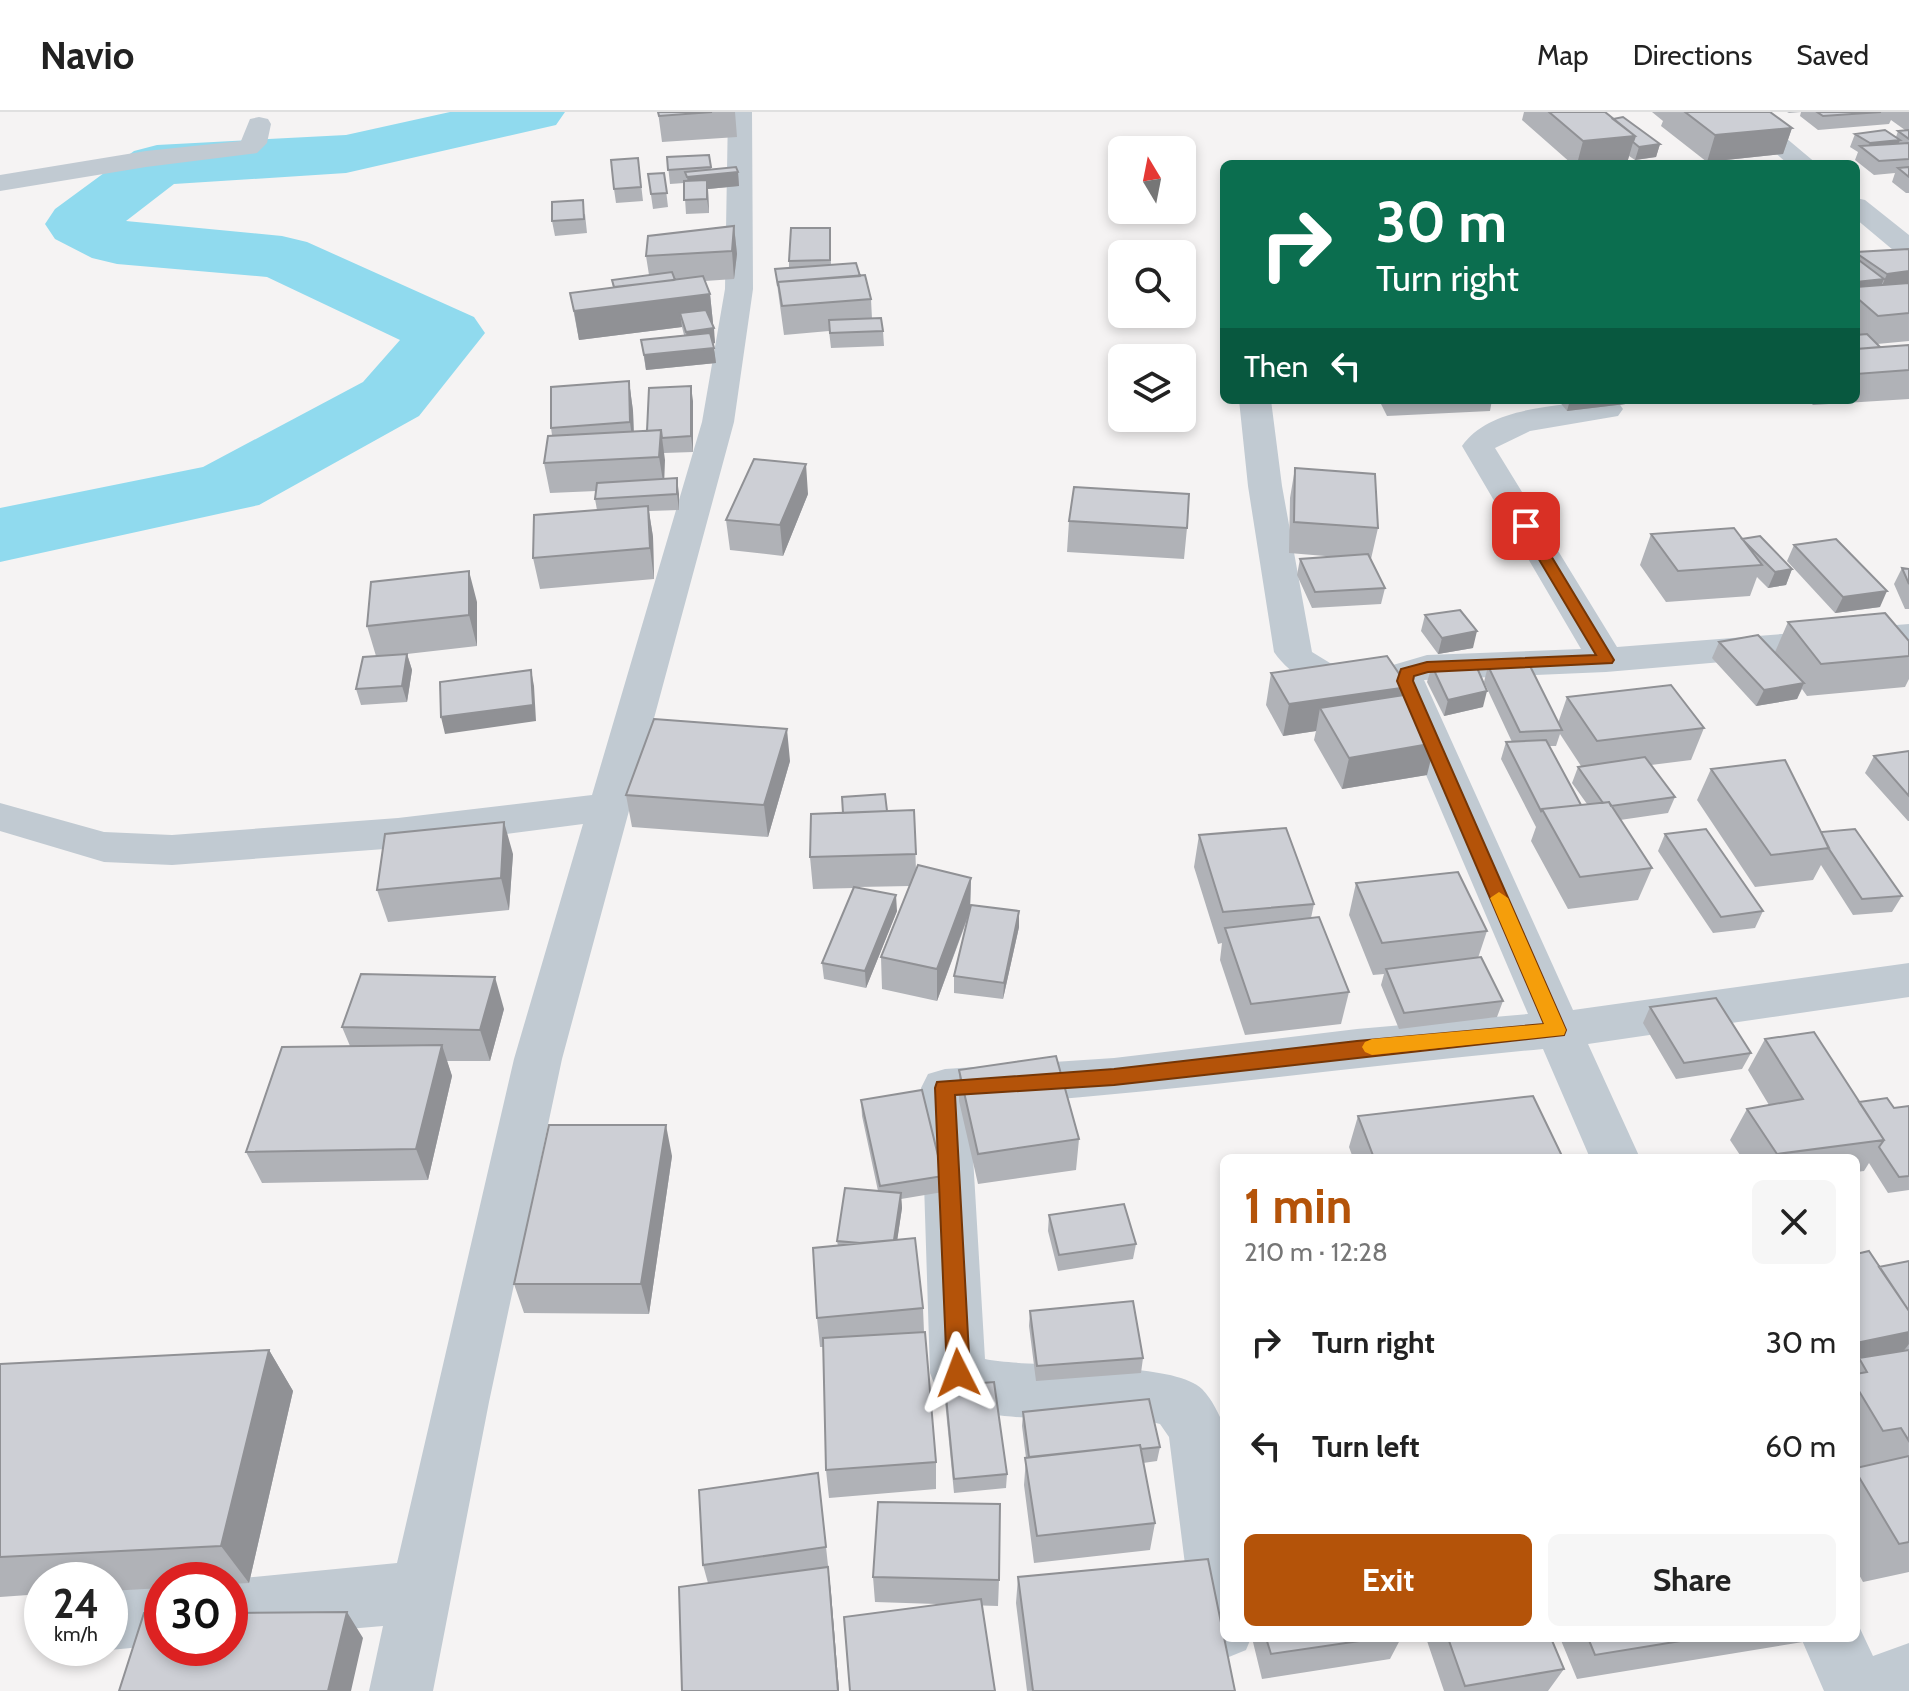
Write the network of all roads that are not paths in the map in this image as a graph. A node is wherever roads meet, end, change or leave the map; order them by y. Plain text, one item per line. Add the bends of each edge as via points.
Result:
1 (740, 112) edge
2 (1740, 112) edge
3 (259, 124) dead end
4 (1799, 160) edge
5 (0, 183) edge
6 (1860, 209) edge
7 (1909, 250) edge
8 (1869, 255) edge
9 (1255, 404) edge
10 (1607, 409) dead end
11 (1909, 635) edge
12 (1606, 660) junction
13 (1405, 681) junction
14 (608, 807) junction
15 (0, 817) edge
16 (1909, 980) edge
17 (1557, 1030) junction
18 (1613, 1154) edge
19 (420, 1592) junction
20 (1220, 1597) edge
21 (248, 1606) edge
22 (1834, 1642) edge
23 (1909, 1675) edge
24 (401, 1691) edge
25 (1856, 1691) edge
26 (1865, 1691) edge

1 - 14 street via 739,289 718,422
2 - 4 street
3 - 5 street via 255,143 248,148
6 - 7 street
7 - 8 street
9 - 13 street via 1297,661 1334,676
10 - 12 street via 1503,427 1478,446
11 - 12 street
12 - 13 street via 1427,667 1407,673
13 - 17 street
14 - 15 street via 383,834 172,850 104,847
14 - 19 street via 538,1059
16 - 17 street
17 - 18 street
17 - 20 street via 1114,1077 945,1088 958,1373 970,1382 1013,1391 1156,1396 1180,1405 1197,1429
19 - 21 street
19 - 24 street
22 - 25 street
23 - 26 street

